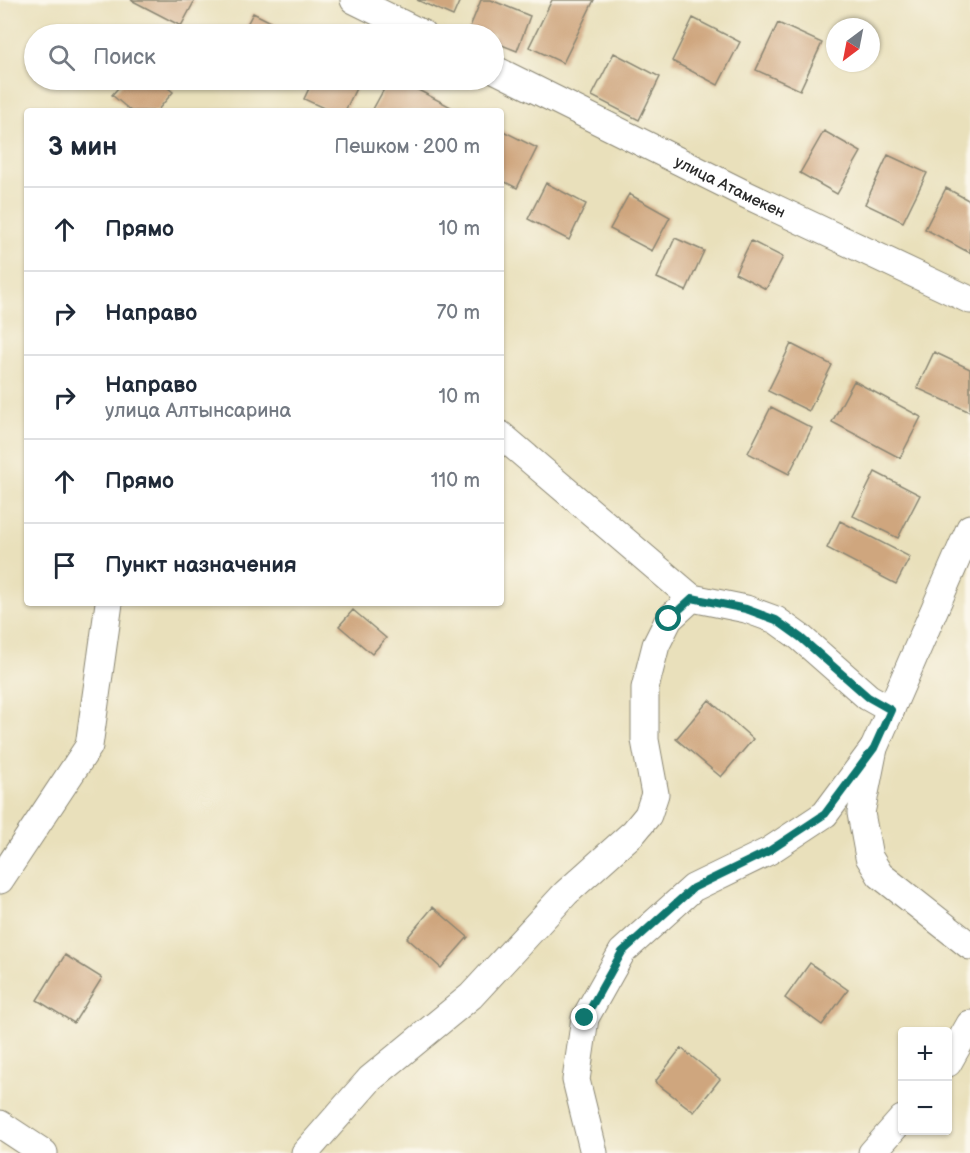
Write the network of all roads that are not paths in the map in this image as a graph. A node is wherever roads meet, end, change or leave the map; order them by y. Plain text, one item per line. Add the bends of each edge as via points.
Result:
1 (354, 0) edge
2 (403, 24) edge
3 (504, 74) edge
4 (970, 300) edge
5 (504, 438) edge
6 (970, 528) edge
7 (692, 598) junction
8 (109, 606) edge
9 (891, 710) junction
10 (874, 748) junction
11 (0, 879) edge
12 (970, 946) edge
13 (970, 1024) edge
14 (952, 1056) edge
15 (0, 1124) edge
16 (898, 1124) edge
17 (44, 1153) edge
18 (305, 1153) edge
19 (594, 1153) edge
20 (872, 1153) edge

1 - 2 street
3 - 4 street, улица Атамекен
5 - 7 street
6 - 9 street
7 - 9 street via 746,609 776,620 868,697
7 - 18 street via 669,619 656,645 645,688 645,741 655,794 648,814 634,832 566,893 471,996 370,1079
8 - 11 street via 89,746
9 - 10 street
10 - 12 street via 861,813 869,858 880,875
10 - 19 street via 825,814 769,851 693,888 622,952 585,1018 576,1080
13 - 14 street
15 - 17 street
16 - 20 street

